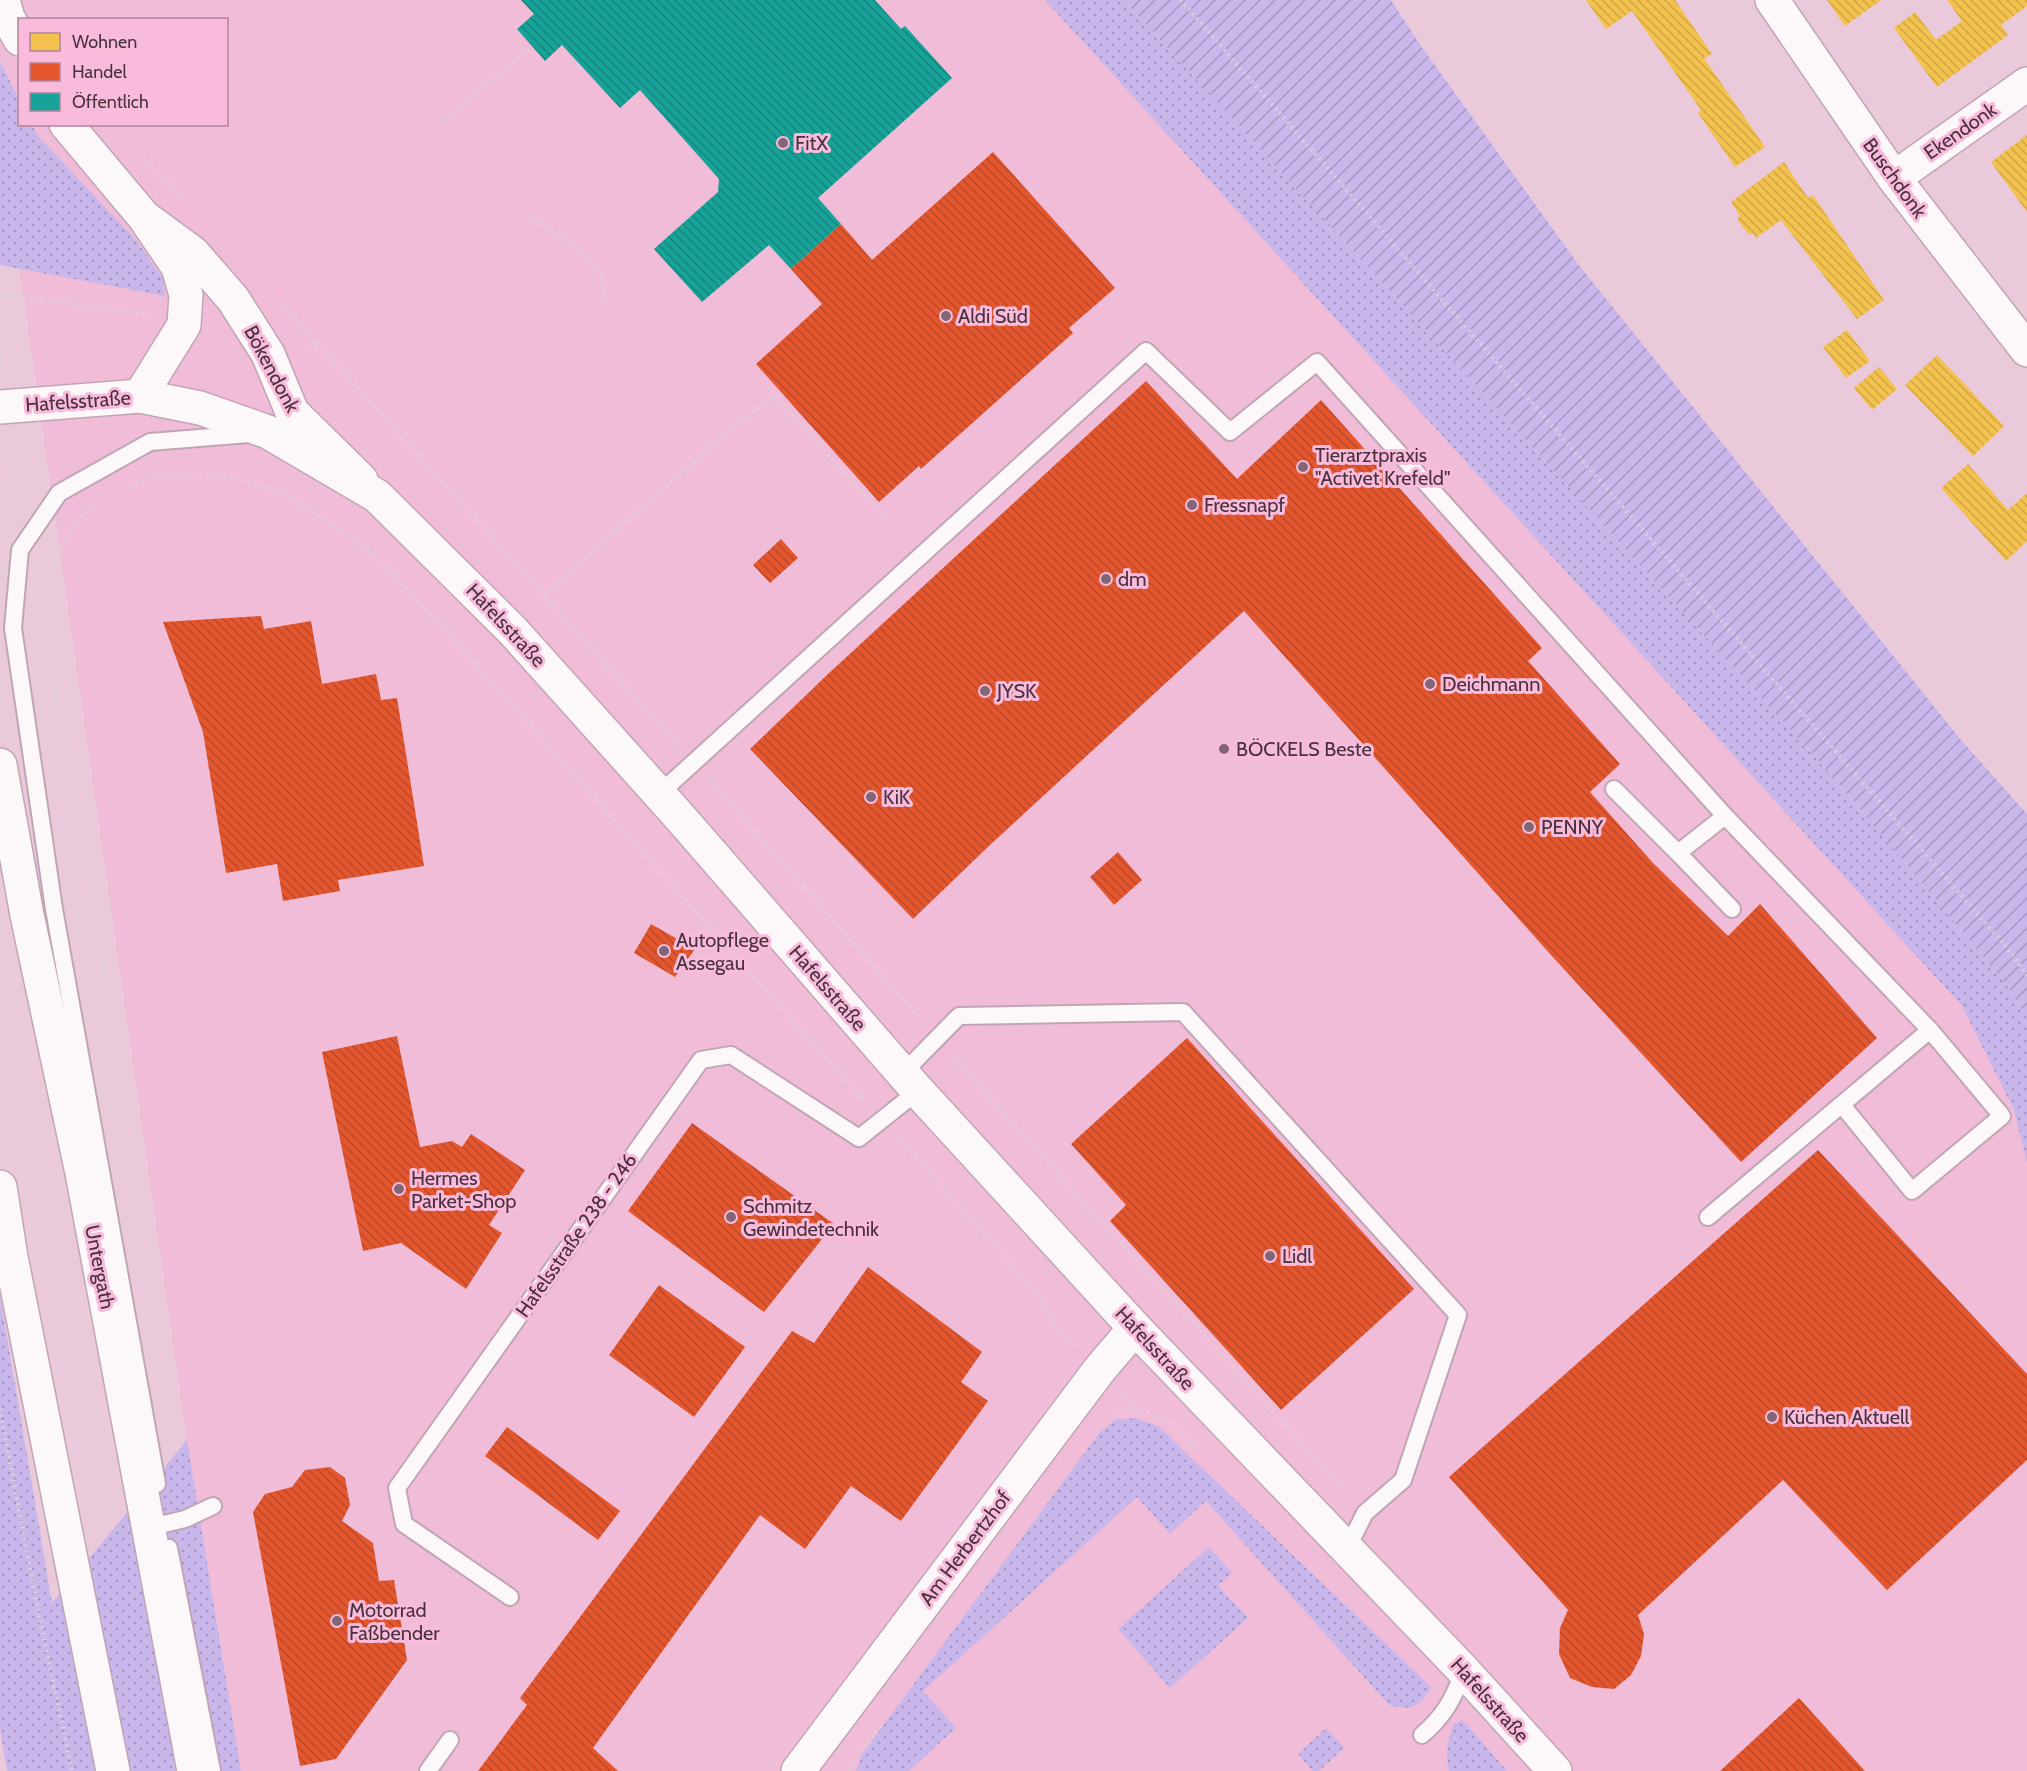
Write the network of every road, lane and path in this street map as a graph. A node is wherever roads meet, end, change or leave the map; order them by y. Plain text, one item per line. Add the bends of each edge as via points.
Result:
1 (1181, 0) edge
2 (1772, 0) edge
3 (9, 2) edge
4 (18, 36) edge
5 (532, 46) dead end
6 (2027, 84) edge
7 (445, 120) dead end
8 (68, 126) edge
9 (1894, 178) junction
10 (144, 217) junction
11 (531, 217) dead end
12 (605, 300) dead end
13 (2027, 350) edge
14 (140, 396) junction
15 (0, 407) edge
16 (268, 432) junction
17 (860, 482) dead end
18 (856, 486) junction
19 (124, 490) dead end
20 (59, 493) junction
21 (377, 495) junction
22 (98, 505) dead end
23 (0, 512) edge
24 (81, 516) junction
25 (889, 522) dead end
26 (44, 594) dead end
27 (545, 594) dead end
28 (46, 644) dead end
29 (0, 765) edge
30 (1614, 789) dead end
31 (659, 794) junction
32 (1725, 816) junction
33 (1678, 853) junction
34 (1732, 909) dead end
35 (2027, 976) edge
36 (1930, 1030) junction
37 (910, 1082) junction
38 (1842, 1106) junction
39 (882, 1120) junction
40 (124, 1131) dead end
41 (0, 1187) edge
42 (1708, 1217) dead end
43 (1135, 1329) junction
44 (1100, 1369) junction
45 (0, 1408) edge
46 (1204, 1455) dead end
47 (213, 1506) dead end
48 (162, 1512) junction
49 (1347, 1549) junction
50 (510, 1597) dead end
51 (1464, 1671) junction
52 (1422, 1735) dead end
53 (450, 1740) dead end
54 (72, 1771) edge
55 (113, 1771) edge
56 (194, 1771) edge
57 (212, 1771) edge
58 (428, 1771) edge
59 (798, 1771) edge
60 (1555, 1771) edge

1 - 35 path via 2006,947
2 - 9 main road, Buschdonk
3 - 4 main road via 8,18
5 - 7 path
6 - 9 main road, Ekendonk
8 - 10 main road, Bökendonk
9 - 13 main road, Buschdonk
10 - 14 main road, Bökendonk via 178,267 186,295 183,325
10 - 21 main road, Bökendonk via 193,253 233,299 268,354 292,412
11 - 12 path via 578,248 603,276
14 - 15 main road, Hafelsstraße
14 - 16 main road, Hafelsstraße via 200,408
16 - 20 lane via 150,442
16 - 21 main road, Hafelsstraße
17 - 18 path
18 - 25 path
18 - 27 path via 774,395
19 - 39 path via 153,478 193,473 241,479 279,492 371,552 441,625
20 - 23 path via 17,458 11,507
20 - 24 path
20 - 48 lane via 20,550 13,628 54,909
21 - 31 main road, Hafelsstraße via 513,631
22 - 24 path
24 - 26 path via 63,546
28 - 40 path via 95,900
29 - 56 main road, Untergath via 27,915 82,1173
30 - 33 lane
31 - 32 lane via 1146,351 1230,432 1317,362
31 - 37 main road, Hafelsstraße
32 - 33 lane
32 - 36 lane
33 - 34 lane
36 - 38 lane
36 - 38 lane via 2002,1116 1912,1191
37 - 39 lane, Hafelsstraße 238 - 246
37 - 43 main road, Hafelsstraße
37 - 49 lane, Hafelsstraße 238 - 246 via 959,1016 1183,1012 1458,1315 1403,1480 1365,1514
38 - 42 lane
39 - 44 path via 1041,1297 1054,1326
39 - 50 lane, Hafelsstraße 238 - 246 via 859,1138 731,1055 701,1060 397,1488 404,1524
41 - 55 main road
43 - 44 main road, Am Herbertzhof
43 - 49 main road, Hafelsstraße
44 - 46 path via 1138,1409 1170,1423
44 - 59 main road, Am Herbertzhof
45 - 54 path
47 - 48 lane via 185,1520
48 - 57 lane
49 - 51 main road, Hafelsstraße
51 - 52 lane via 1453,1699 1439,1720
51 - 60 main road, Hafelsstraße
53 - 58 lane

